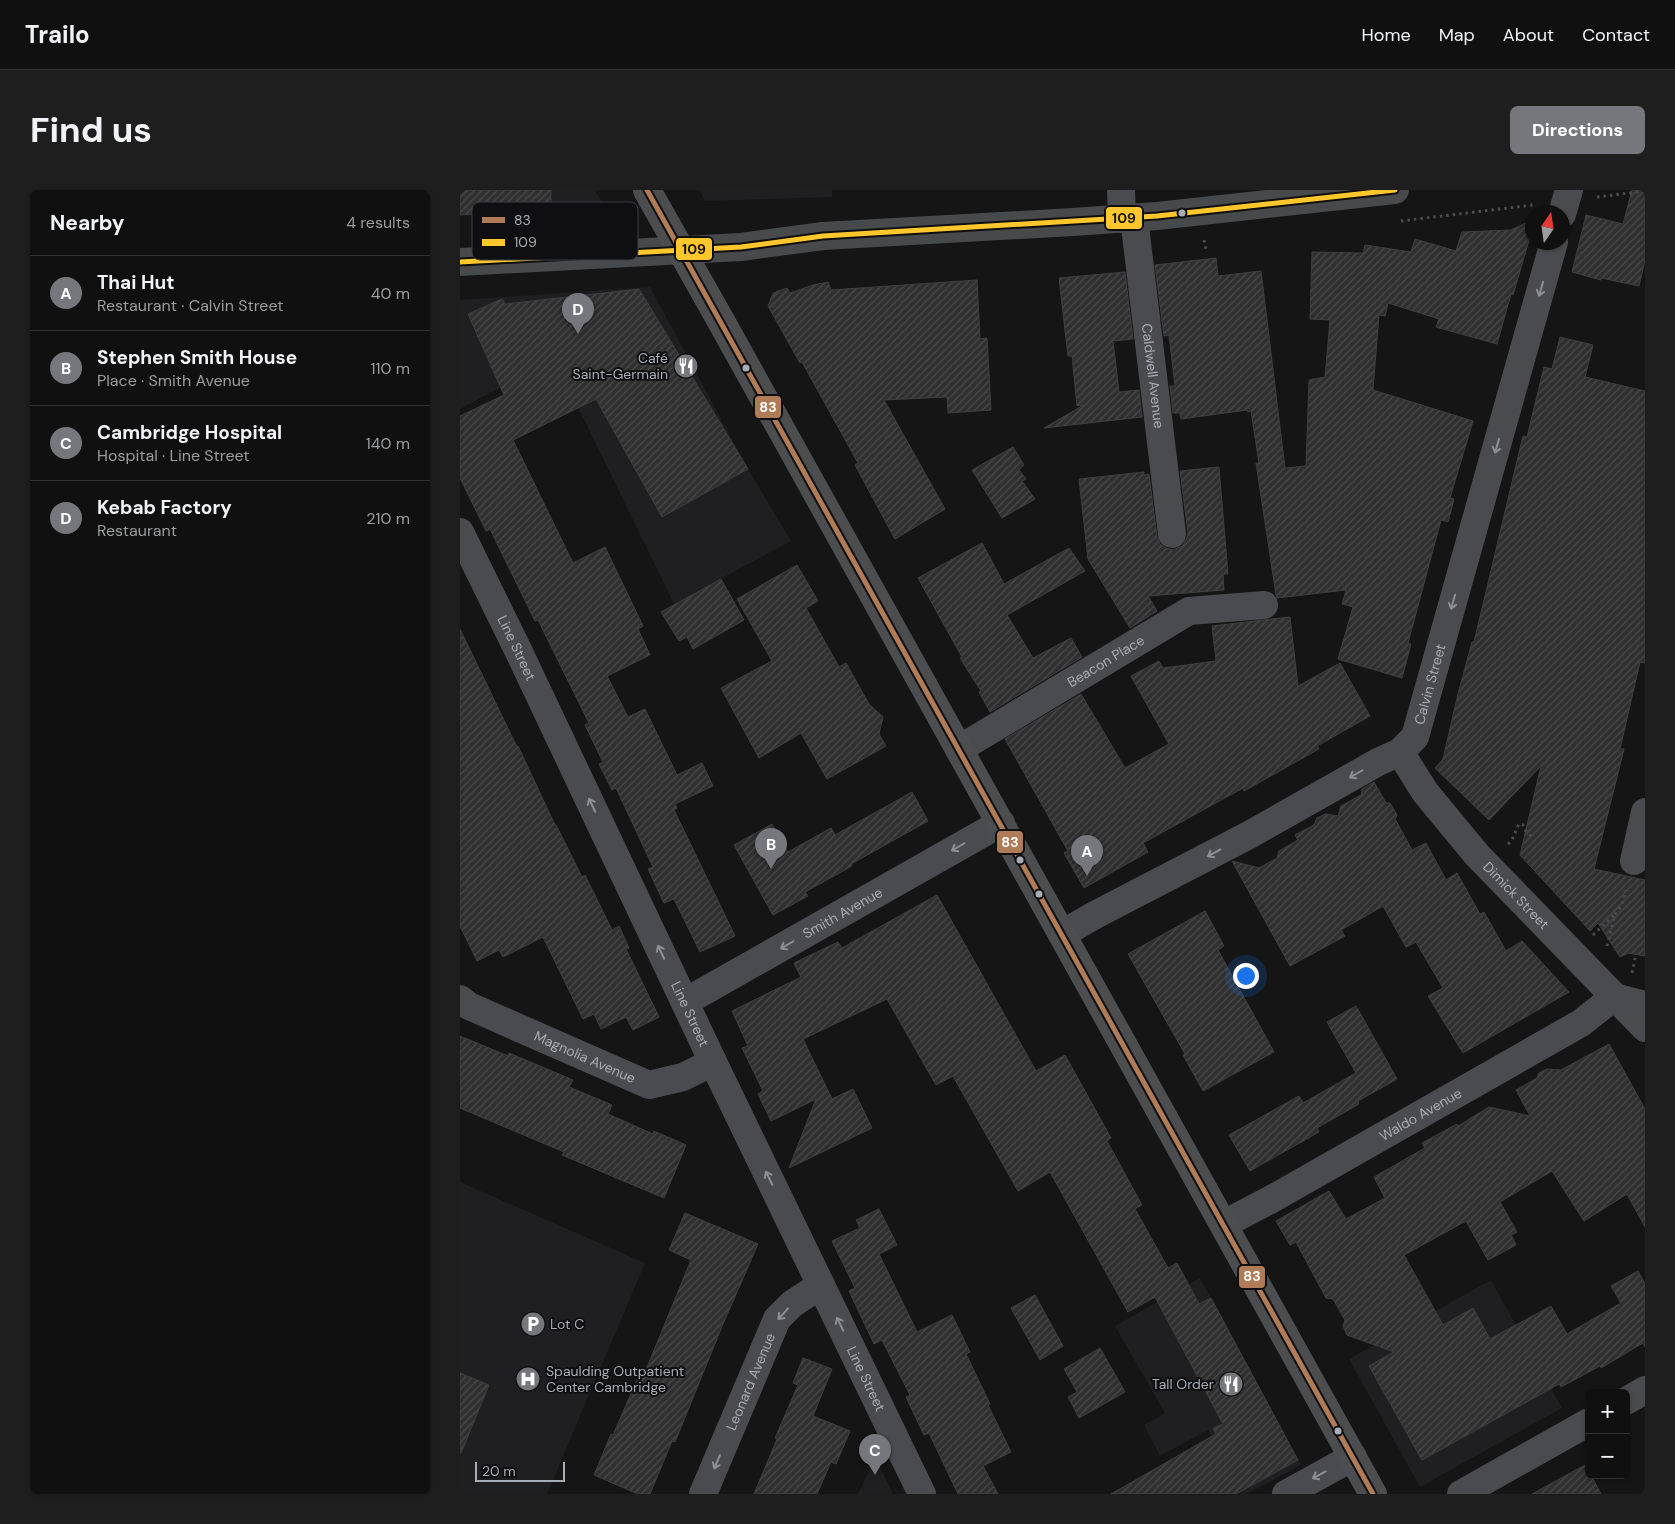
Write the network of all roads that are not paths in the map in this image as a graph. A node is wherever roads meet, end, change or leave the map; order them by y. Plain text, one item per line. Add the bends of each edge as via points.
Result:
1 (647, 190) edge
2 (1121, 190) edge
3 (1395, 190) edge
4 (1569, 190) edge
5 (1565, 205) edge
6 (1128, 218) junction
7 (681, 250) junction
8 (1552, 250) edge
9 (638, 252) edge
10 (497, 260) edge
11 (460, 262) edge
12 (460, 532) edge
13 (1172, 534) dead end
14 (1264, 605) dead end
15 (959, 748) junction
16 (1400, 752) junction
17 (1645, 812) edge
18 (1000, 823) junction
19 (1634, 861) dead end
20 (1062, 934) junction
21 (1622, 988) junction
22 (460, 999) edge
23 (686, 1002) junction
24 (1645, 1005) edge
25 (1645, 1028) edge
26 (713, 1062) junction
27 (1224, 1224) junction
28 (821, 1284) junction
29 (1645, 1390) edge
30 (1630, 1399) edge
31 (1585, 1424) edge
32 (1353, 1457) junction
33 (703, 1494) edge
34 (922, 1494) edge
35 (1286, 1494) edge
36 (1374, 1494) edge
37 (1461, 1494) edge

1 - 7 main road
2 - 6 street, Caldwell Avenue
3 - 6 main road
4 - 5 street
6 - 7 main road via 823,236
6 - 13 street, Caldwell Avenue
7 - 9 main road
7 - 15 main road
8 -> 16 street, Calvin Street via 1415,737
10 - 11 main road
23 -> 12 street, Line Street
14 - 15 street, Beacon Place via 1188,611
15 - 18 main road
16 -> 20 street, Calvin Street
16 - 21 street, Dimick Street via 1425,792 1477,855
17 - 19 street
18 - 20 main road
18 -> 23 street, Smith Avenue
20 - 27 main road
21 - 24 street
21 - 25 street, Dimick Street
21 - 27 street, Waldo Avenue via 1581,1023
22 - 26 street, Magnolia Avenue via 469,1006 648,1085 683,1077
23 - 26 street, Line Street
28 -> 26 street, Line Street
27 - 32 main road
28 -> 33 street, Leonard Avenue via 777,1319
34 -> 28 street, Line Street
29 - 30 street
31 - 37 street
32 -> 35 street
32 - 36 main road

